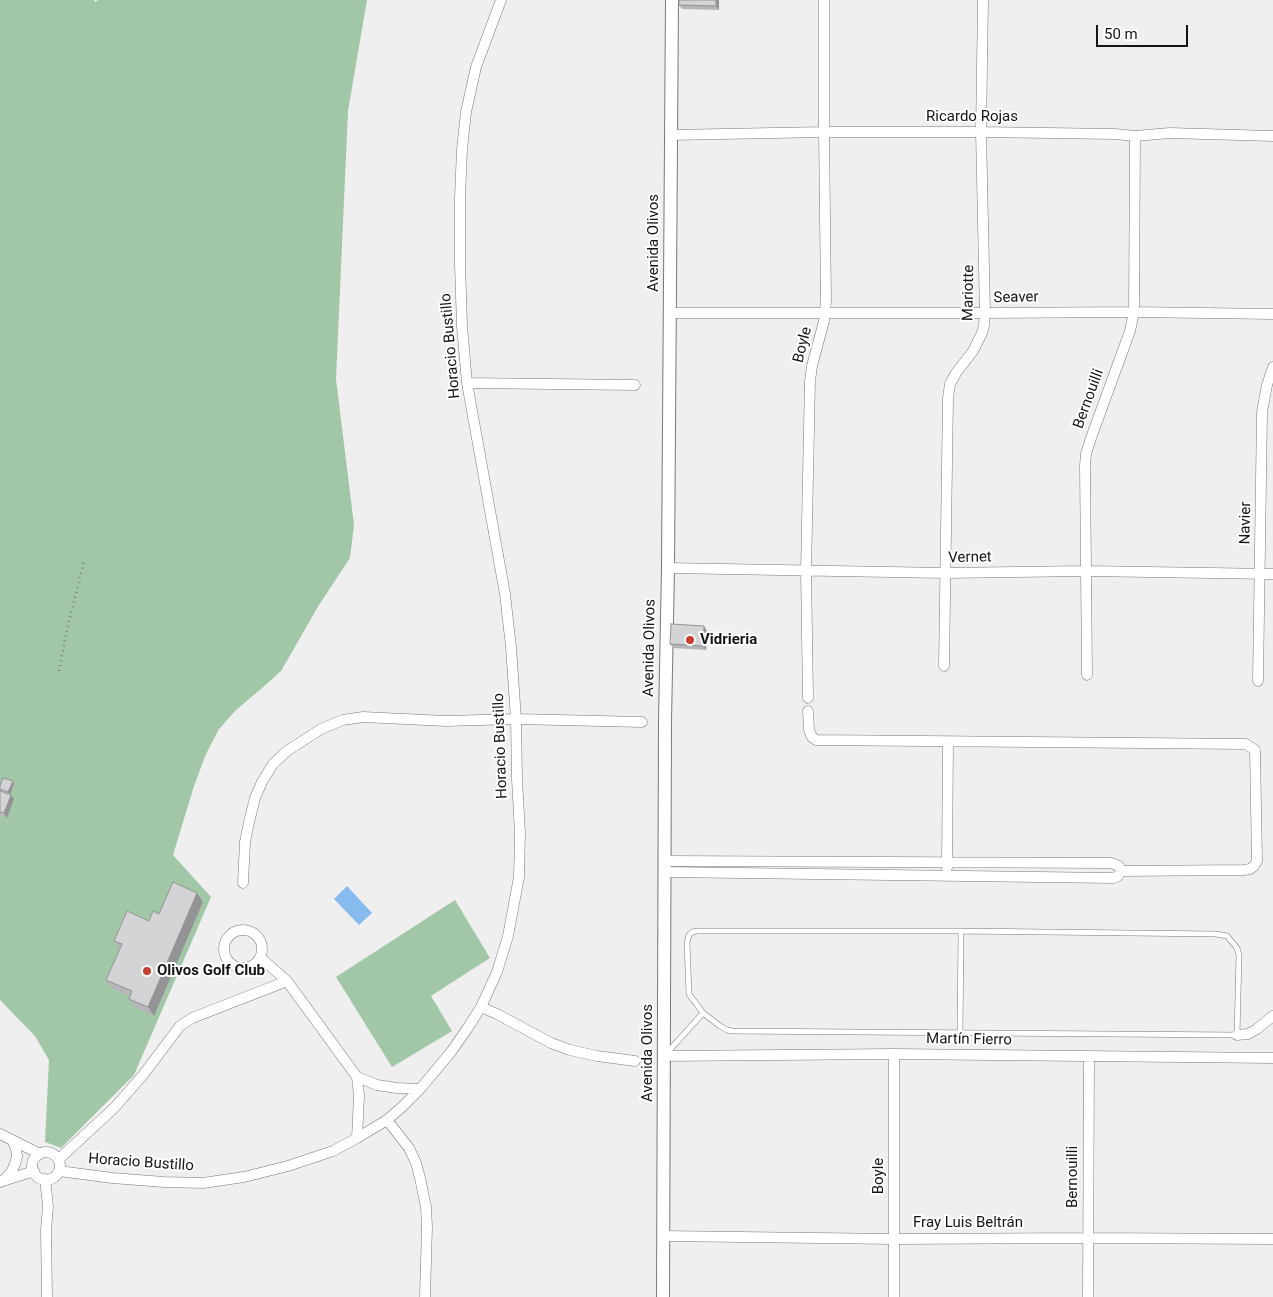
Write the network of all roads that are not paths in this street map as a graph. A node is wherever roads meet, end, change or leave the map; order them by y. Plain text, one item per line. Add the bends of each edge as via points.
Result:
1 (501, 0) edge
2 (672, 0) edge
3 (824, 0) edge
4 (983, 0) edge
5 (824, 132) junction
6 (981, 132) junction
7 (671, 135) junction
8 (1135, 136) junction
9 (1273, 136) edge
10 (825, 312) junction
11 (1134, 312) junction
12 (670, 313) junction
13 (986, 313) junction
14 (1273, 314) edge
15 (1273, 367) edge
16 (467, 383) junction
17 (635, 385) dead end
18 (668, 568) junction
19 (806, 571) junction
20 (1086, 571) junction
21 (945, 573) junction
22 (1260, 574) junction
23 (1273, 574) edge
24 (944, 666) dead end
25 (1087, 675) dead end
26 (1258, 681) dead end
27 (808, 698) dead end
28 (808, 711) dead end
29 (516, 720) junction
30 (642, 722) dead end
31 (948, 742) junction
32 (827, 862) junction
33 (947, 862) junction
34 (665, 866) junction
35 (1121, 871) junction
36 (827, 874) junction
37 (947, 876) junction
38 (243, 883) dead end
39 (961, 931) junction
40 (261, 958) dead end
41 (287, 981) junction
42 (481, 1007) junction
43 (704, 1013) junction
44 (1273, 1016) edge
45 (960, 1032) junction
46 (1237, 1035) junction
47 (894, 1054) junction
48 (664, 1056) junction
49 (1089, 1057) junction
50 (1273, 1058) edge
51 (636, 1061) dead end
52 (357, 1076) junction
53 (420, 1089) junction
54 (387, 1120) junction
55 (0, 1134) edge
56 (357, 1138) junction
57 (13, 1141) junction
58 (40, 1154) junction
59 (59, 1160) junction
60 (34, 1171) junction
61 (59, 1171) junction
62 (45, 1179) junction
63 (0, 1182) edge
64 (664, 1236) junction
65 (1088, 1238) junction
66 (894, 1239) junction
67 (1273, 1239) edge
68 (48, 1297) edge
69 (425, 1297) edge
70 (663, 1297) edge
71 (894, 1297) edge
72 (1088, 1297) edge

1 - 16 street, Horacio Bustillo via 476,67 462,149 460,264
2 - 7 street, Avenida Olivos
3 - 5 street, Boyle
4 - 6 street, Mariotte
5 - 6 street, Ricardo Rojas
5 - 7 street, Ricardo Rojas
5 - 10 street, Boyle
6 - 8 street, Ricardo Rojas
6 - 13 street, Mariotte
7 - 12 street, Avenida Olivos
8 - 9 street, Ricardo Rojas via 1170,133
8 - 11 street, Bernouilli
10 - 12 street, Seaver
10 - 13 street, Seaver
10 - 19 street, Boyle via 810,381
11 - 13 street, Seaver
11 - 14 street, Seaver
11 - 20 street, Bernouilli via 1086,454
12 - 18 street, Avenida Olivos
13 - 21 street, Mariotte via 982,333 973,351 950,384
15 - 22 street, Navier via 1266,385 1262,412
16 - 17 street
16 - 29 street, Horacio Bustillo via 505,594
18 - 19 street, Vernet
18 - 34 street, Avenida Olivos
19 - 21 street, Vernet
19 - 27 street, Boyle
20 - 21 street, Vernet
20 - 22 street, Vernet
20 - 25 street, Bernouilli
21 - 24 street, Mariotte
22 - 23 street, Vernet
22 - 26 street, Navier
28 - 31 street via 809,730 816,740
29 - 30 street
29 - 38 street via 363,718 343,720 321,728 287,751 273,764 262,782 245,842
29 - 42 street, Horacio Bustillo via 519,877 508,936
31 - 33 street
31 - 35 street via 1246,744 1255,750 1257,862 1254,866 1244,870
32 - 33 street
32 - 34 street
32 - 36 street
33 - 35 street via 1111,863 1119,866
33 - 37 street
34 - 36 street
34 - 48 street, Avenida Olivos
35 - 37 street via 1113,878
36 - 37 street
39 - 43 lane via 692,932 688,934 689,994
39 - 45 lane
39 - 46 lane via 1227,936 1239,955
40 - 41 street
41 - 52 street
41 - 59 street via 192,1018 180,1026 115,1107
42 - 51 street via 570,1050
42 - 53 street, Horacio Bustillo via 451,1052
43 - 45 lane via 732,1031
43 - 48 lane
44 - 46 street via 1248,1034
45 - 46 lane
47 - 48 street, Martín Fierro
47 - 49 street, Martín Fierro
47 - 66 street, Boyle
48 - 64 street, Avenida Olivos
49 - 50 street, Martín Fierro
49 - 65 street, Bernouilli
52 - 53 street via 377,1085
52 - 56 street
53 - 54 street, Horacio Bustillo
54 - 56 street, Horacio Bustillo
54 - 69 street via 409,1148 420,1178 427,1227
55 - 57 street
56 - 61 street, Horacio Bustillo via 288,1166 204,1183 112,1178
57 - 58 street
57 - 63 street via 17,1156 15,1164 7,1178
58 - 59 street via 52,1153
58 - 60 street via 33,1161
59 - 61 street
60 - 62 street
60 - 63 street
61 - 62 street via 54,1177
62 - 68 street
64 - 66 street, Fray Luis Beltrán
64 - 70 street, Avenida Olivos
65 - 66 street, Fray Luis Beltrán
65 - 67 street, Fray Luis Beltrán
65 - 72 street, Bernouilli
66 - 71 street, Boyle

